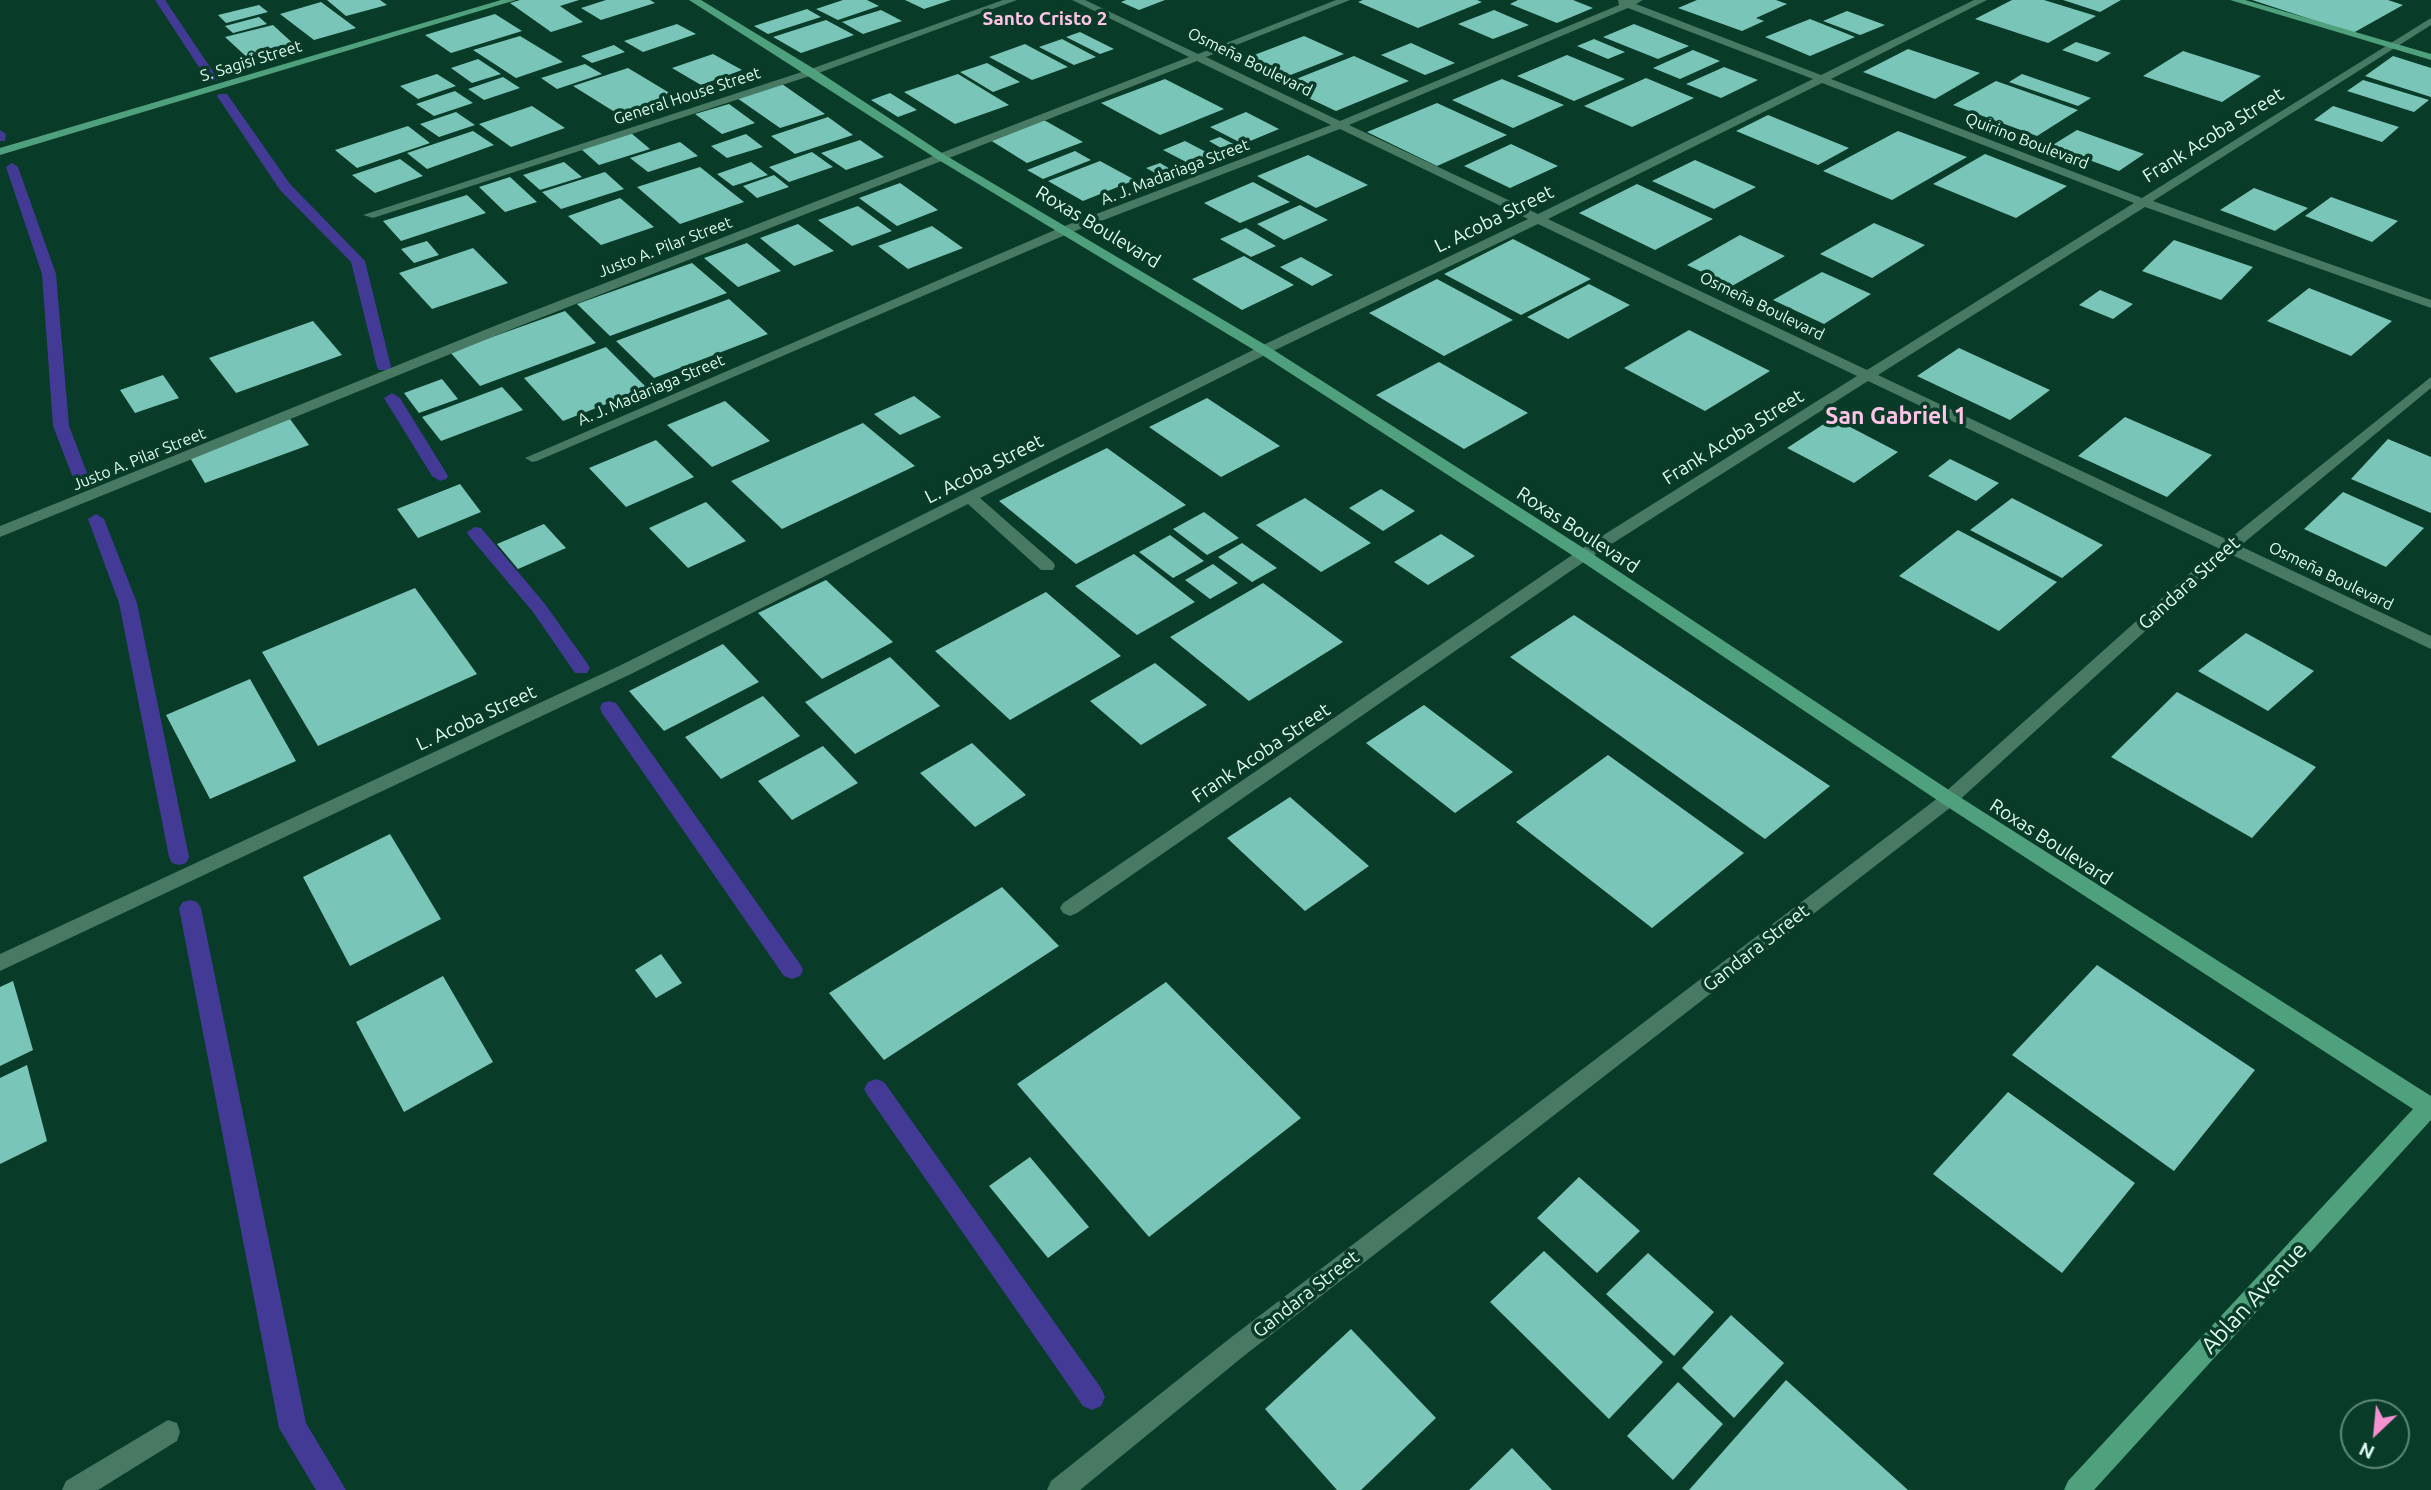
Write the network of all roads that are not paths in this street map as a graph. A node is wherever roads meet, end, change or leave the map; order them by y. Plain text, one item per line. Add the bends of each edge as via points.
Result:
1 (511, 0) edge
2 (694, 0) edge
3 (1012, 0) edge
4 (1077, 0) edge
5 (1345, 0) edge
6 (1982, 0) edge
7 (2235, 0) edge
8 (1626, 2) edge
9 (2431, 21) edge
10 (2392, 46) junction
11 (1200, 57) junction
12 (2431, 57) edge
13 (813, 72) junction
14 (1820, 79) junction
15 (1340, 125) junction
16 (0, 152) edge
17 (941, 156) junction
18 (2143, 202) junction
19 (369, 215) dead end
20 (1540, 218) junction
21 (1066, 230) junction
22 (2431, 304) edge
23 (1264, 350) junction
24 (1866, 376) junction
25 (2431, 382) edge
26 (531, 458) dead end
27 (970, 498) junction
28 (0, 532) edge
29 (2230, 546) junction
30 (1583, 555) junction
31 (1047, 566) dead end
32 (2431, 643) edge
33 (1949, 799) junction
34 (1070, 908) dead end
35 (0, 963) edge
36 (2430, 1107) edge
37 (167, 1432) dead end
38 (75, 1490) edge
39 (1060, 1490) edge
40 (2077, 1490) edge

1 - 16 street, S. Sagisi Street
2 - 13 street, Roxas Boulevard
3 - 13 street, General House Street
4 - 11 street, Osmeña Boulevard
5 - 11 street, Justo A. Pilar Street
6 - 14 street, L. Acoba Street
7 - 10 street
8 - 14 street, Quirino Boulevard
8 - 15 street, A. J. Madariaga Street
9 - 10 street, Frank Acoba Street
10 - 12 street
10 - 18 street, Frank Acoba Street
11 - 15 street, Osmeña Boulevard
11 - 17 street, Justo A. Pilar Street
13 - 17 street, Roxas Boulevard
13 - 19 street, General House Street
14 - 18 street, Quirino Boulevard
14 - 20 street, L. Acoba Street
15 - 20 street, Osmeña Boulevard
15 - 21 street, A. J. Madariaga Street
17 - 21 street, Roxas Boulevard
17 - 28 street, Justo A. Pilar Street
18 - 22 street, Quirino Boulevard
18 - 24 street, Frank Acoba Street
20 - 23 street, L. Acoba Street
20 - 24 street, Osmeña Boulevard
21 - 23 street, Roxas Boulevard
21 - 26 street, A. J. Madariaga Street
23 - 27 street, L. Acoba Street
23 - 30 street, Roxas Boulevard
24 - 29 street, Osmeña Boulevard
24 - 30 street, Frank Acoba Street
25 - 29 street, Gandara Street
27 - 31 street
27 - 35 street, L. Acoba Street via 625,670
29 - 32 street, Osmeña Boulevard
29 - 33 street, Gandara Street
30 - 33 street, Roxas Boulevard
30 - 34 street, Frank Acoba Street
33 - 36 street, Roxas Boulevard
33 - 39 street, Gandara Street via 1237,1347
36 - 40 street, Ablan Avenue
37 - 38 street

